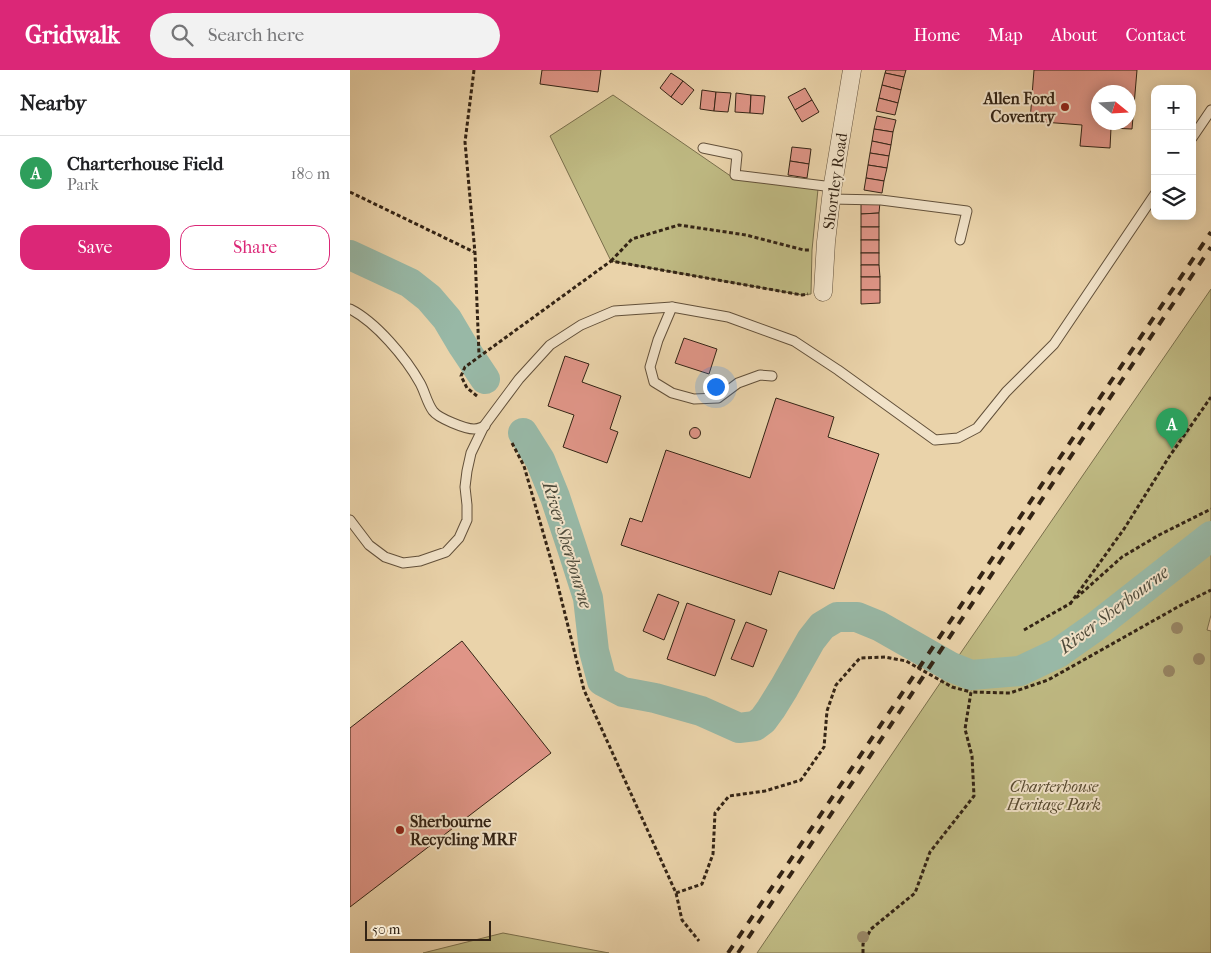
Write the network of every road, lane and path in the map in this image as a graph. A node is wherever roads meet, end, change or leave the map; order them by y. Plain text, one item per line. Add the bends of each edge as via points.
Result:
1 (474, 70) edge
2 (852, 70) edge
3 (1211, 110) edge
4 (1196, 132) edge
5 (702, 148) dead end
6 (350, 192) edge
7 (832, 193) junction
8 (1151, 200) edge
9 (960, 240) dead end
10 (825, 250) junction
11 (475, 253) junction
12 (611, 261) junction
13 (823, 292) joint
14 (672, 307) junction
15 (350, 309) edge
16 (479, 356) junction
17 (772, 376) dead end
18 (477, 396) dead end
19 (1211, 397) edge
20 (485, 426) junction
21 (512, 443) dead end
22 (1211, 509) edge
23 (350, 520) edge
24 (1211, 590) edge
25 (1070, 604) junction
26 (1024, 630) dead end
27 (971, 692) junction
28 (676, 893) junction
29 (699, 941) dead end
30 (863, 953) edge

1 - 11 path via 464,142
2 - 7 street, Shortley Road
3 - 4 lane
5 - 7 lane via 737,156 735,175
6 - 11 path
7 - 9 lane via 967,211
7 - 10 street, Shortley Road
8 - 14 lane via 1054,344 1006,392 977,428 958,438 935,440 794,341 728,317
10 - 12 path via 804,250 678,225 632,239
10 - 13 street, Shortley Road
11 - 16 path
12 - 13 path via 802,295
12 - 16 path
14 - 17 lane via 650,367 654,382 672,393 694,399 718,398 738,383 760,374
14 - 20 lane via 614,311 581,325 550,345 519,379
15 - 20 lane via 381,333 405,360 434,412 454,424 474,429
16 - 18 path via 465,367 461,376 467,388
19 - 25 path
20 - 23 lane via 471,453 467,470 466,520 459,538 446,552 403,563 385,557 369,545
21 - 28 path via 524,466 545,538 584,690
22 - 25 path via 1122,557
24 - 27 path via 1048,680 1010,693
25 - 26 path
27 - 28 path via 952,687 906,661 885,657 860,658 836,685 827,711 824,747 801,780 729,796 715,813 713,854 702,884
27 - 30 path via 965,729 972,756 974,796 930,852 915,893 871,929
28 - 29 path via 682,920

